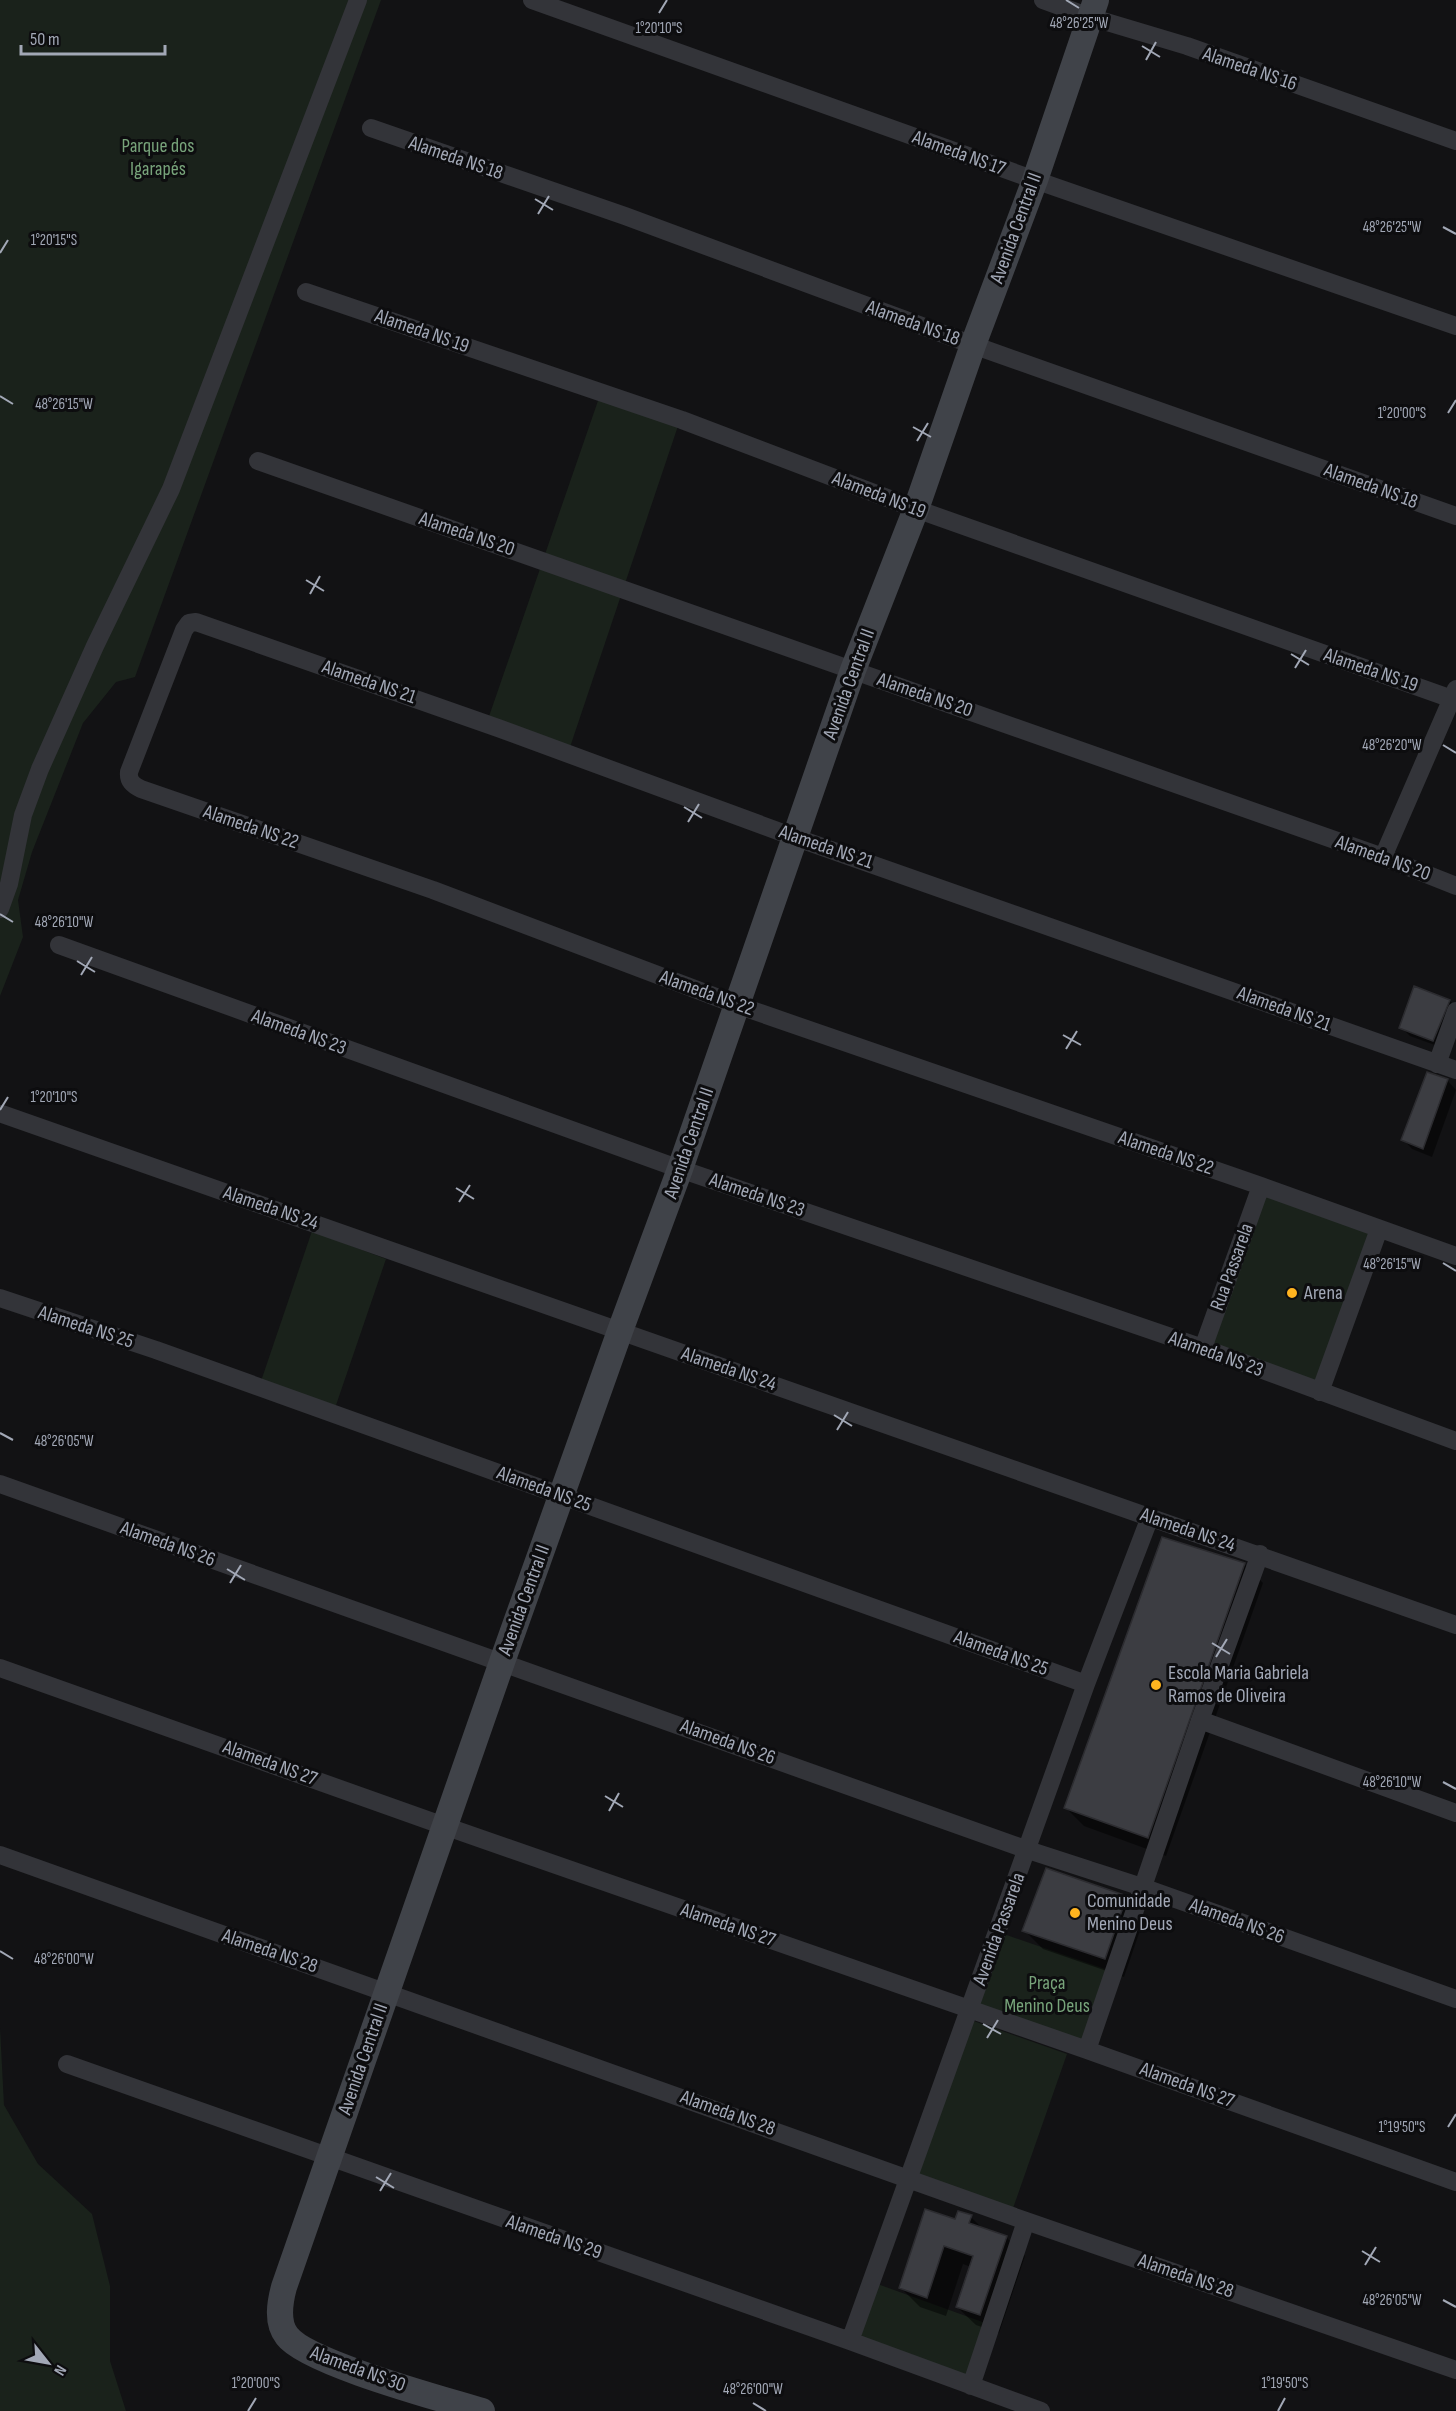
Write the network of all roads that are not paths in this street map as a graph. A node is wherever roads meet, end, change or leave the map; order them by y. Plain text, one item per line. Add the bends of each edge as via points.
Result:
1 (358, 0) edge
2 (532, 0) edge
3 (1043, 0) edge
4 (1093, 9) edge
5 (371, 128) dead end
6 (1456, 141) edge
7 (1035, 180) junction
8 (306, 292) dead end
9 (1456, 326) edge
10 (973, 345) junction
11 (258, 461) dead end
12 (916, 509) junction
13 (1456, 516) edge
14 (196, 622) joint
15 (853, 670) junction
16 (1453, 705) edge
17 (794, 837) junction
18 (1383, 857) junction
19 (1456, 885) edge
20 (0, 909) edge
21 (59, 945) dead end
22 (737, 1005) junction
23 (1456, 1011) edge
24 (1437, 1064) junction
25 (1456, 1070) edge
26 (2, 1114) dead end
27 (680, 1169) junction
28 (1261, 1186) junction
29 (1379, 1229) junction
30 (1456, 1256) edge
31 (0, 1298) edge
32 (620, 1330) junction
33 (1203, 1348) junction
34 (1320, 1392) junction
35 (1456, 1441) edge
36 (0, 1484) edge
37 (562, 1496) junction
38 (1150, 1517) junction
39 (1260, 1554) junction
40 (1456, 1625) edge
41 (502, 1662) junction
42 (0, 1668) edge
43 (1086, 1684) junction
44 (1200, 1720) junction
45 (1456, 1813) edge
46 (444, 1826) junction
47 (1028, 1850) junction
48 (0, 1855) edge
49 (1142, 1887) junction
50 (386, 1992) junction
51 (1456, 1999) edge
52 (970, 2009) junction
53 (1088, 2050) junction
54 (67, 2064) dead end
55 (329, 2157) junction
56 (909, 2178) junction
57 (1456, 2182) edge
58 (1026, 2221) junction
59 (284, 2287) joint
60 (850, 2341) junction
61 (1456, 2370) edge
62 (970, 2386) junction
63 (482, 2411) edge
64 (1041, 2411) edge

1 - 20 street via 171,489 40,769 23,815
2 - 7 street, Alameda NS 17
3 - 4 street, Alameda NS 16
4 - 6 street, Alameda NS 16
4 - 7 street, Avenida Central II
5 - 10 street, Alameda NS 18 via 625,216
7 - 9 street, Alameda NS 17
7 - 10 street, Avenida Central II
8 - 12 street, Alameda NS 19 via 682,420
10 - 12 street, Avenida Central II
10 - 13 street, Alameda NS 18
11 - 15 street, Alameda NS 20
12 - 15 street, Avenida Central II
12 - 16 street, Alameda NS 19
14 - 17 street, Alameda NS 21
14 - 22 street, Alameda NS 22 via 186,627 139,743 129,772 134,786 433,891
15 - 17 street, Avenida Central II
15 - 18 street, Alameda NS 20
16 - 18 street
17 - 22 street, Avenida Central II
17 - 24 street, Alameda NS 21
18 - 19 street, Alameda NS 20
21 - 27 street, Alameda NS 23
22 - 27 street, Avenida Central II
22 - 28 street, Alameda NS 22
23 - 24 street
24 - 25 street, Alameda NS 21
26 - 32 street, Alameda NS 24
27 - 32 street, Avenida Central II
27 - 33 street, Alameda NS 23
28 - 29 street, Alameda NS 22
28 - 33 street, Rua Passarela
29 - 30 street, Alameda NS 22
29 - 34 street
31 - 37 street, Alameda NS 25
32 - 37 street, Avenida Central II
32 - 38 street, Alameda NS 24
33 - 34 street, Alameda NS 23
34 - 35 street, Alameda NS 23
36 - 41 street, Alameda NS 26
37 - 41 street, Avenida Central II
37 - 43 street, Alameda NS 25
38 - 39 street, Alameda NS 24
38 - 43 street, Avenida Passarela
39 - 40 street, Alameda NS 24
39 - 44 street
41 - 46 street, Avenida Central II
41 - 47 street, Alameda NS 26
42 - 46 street, Alameda NS 27
43 - 47 street, Avenida Passarela
44 - 45 street
44 - 49 street
46 - 50 street, Avenida Central II
46 - 52 street, Alameda NS 27
47 - 49 street, Alameda NS 26
47 - 52 street, Avenida Passarela
48 - 50 street, Alameda NS 28
49 - 51 street, Alameda NS 26
49 - 53 street
50 - 55 street, Avenida Central II
50 - 56 street, Alameda NS 28
52 - 53 street, Alameda NS 27
52 - 56 street, Avenida Passarela
53 - 57 street, Alameda NS 27
54 - 55 street, Alameda NS 29
55 - 59 street, Avenida Central II
55 - 60 street, Alameda NS 29
56 - 58 street, Alameda NS 28
56 - 60 street, Avenida Passarela
58 - 61 street, Alameda NS 28
58 - 62 street
59 - 63 street, Alameda NS 30 via 279,2305 281,2322 295,2345 344,2367
60 - 62 street, Alameda NS 29
62 - 64 street, Alameda NS 29

